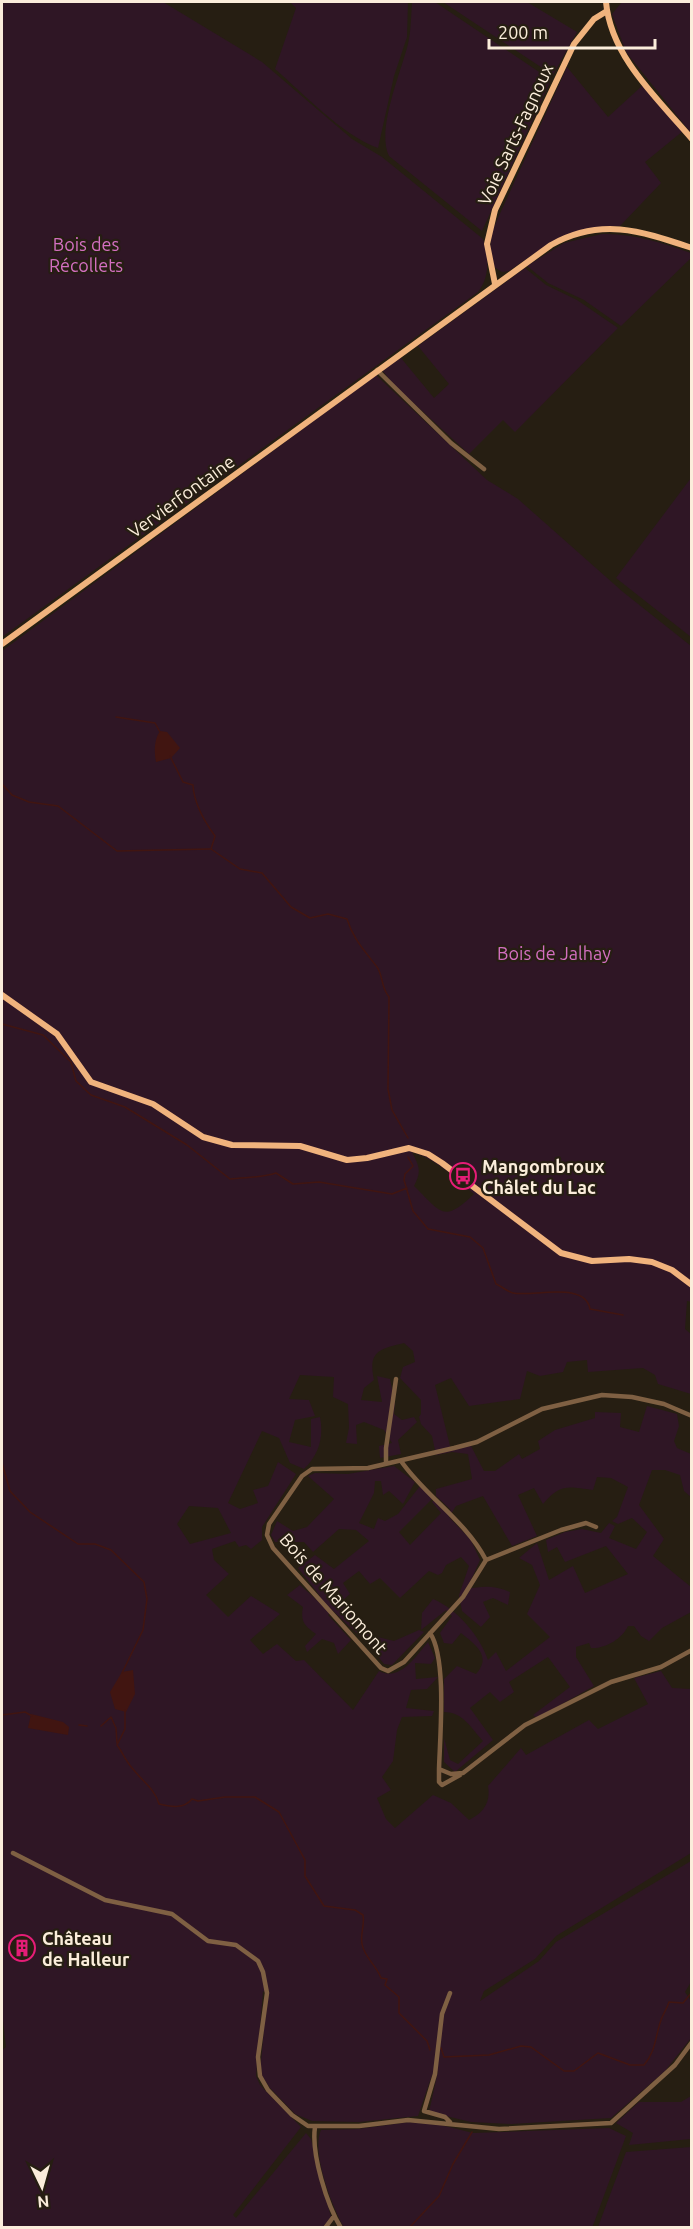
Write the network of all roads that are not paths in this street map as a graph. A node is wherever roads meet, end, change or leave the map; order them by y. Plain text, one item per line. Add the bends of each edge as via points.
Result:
1 (606, 2) edge
2 (607, 12) junction
3 (692, 139) edge
4 (692, 248) edge
5 (495, 284) junction
6 (377, 370) junction
7 (484, 469) dead end
8 (2, 644) edge
9 (2, 995) edge
10 (692, 1285) edge
11 (396, 1379) dead end
12 (692, 1416) edge
13 (401, 1461) junction
14 (386, 1462) junction
15 (596, 1527) dead end
16 (486, 1560) junction
17 (430, 1633) junction
18 (692, 1650) edge
19 (439, 1768) junction
20 (462, 1773) junction
21 (13, 1853) dead end
22 (450, 1993) dead end
23 (692, 2042) edge
24 (450, 2122) junction
25 (315, 2127) junction
26 (334, 2216) junction
27 (325, 2228) edge
28 (341, 2228) edge

1 - 2 main road
2 - 3 main road via 625,57
2 - 5 main road, Voie Sarts-Fagnoux via 594,19 574,44 495,210 487,244
4 - 5 main road, Vervierfontaine via 627,229 589,230 551,245
5 - 6 main road, Vervierfontaine
6 - 7 street via 451,443
6 - 8 main road, Vervierfontaine
9 - 10 main road via 57,1034 91,1083 153,1104 207,1139 232,1145 300,1146 347,1160 402,1149 422,1152 561,1253 592,1261 652,1262 672,1270
11 - 14 street
12 - 13 street, Bois de Mariomont via 664,1404 602,1395 542,1409 477,1442
13 - 14 street, Bois de Mariomont
13 - 16 street via 467,1530
14 - 17 street, Bois de Mariomont via 368,1468 308,1471 270,1524 267,1535 273,1548 381,1668 394,1669 404,1662
15 - 16 street via 586,1523 561,1530
16 - 17 street, Bois de Mariomont via 468,1591
17 - 19 street via 440,1661
18 - 20 street via 661,1667 610,1682 525,1725
19 - 20 street via 451,1774
19 - 20 street via 442,1785
21 - 25 street via 105,1900 172,1914 208,1941 236,1945 258,1961 267,1994 258,2057 263,2084 292,2115
22 - 24 street via 442,2014 435,2074 424,2111
23 - 24 street via 675,2065 611,2123 499,2129
24 - 25 street via 408,2120
25 - 26 street via 314,2143
26 - 27 street
26 - 28 street

